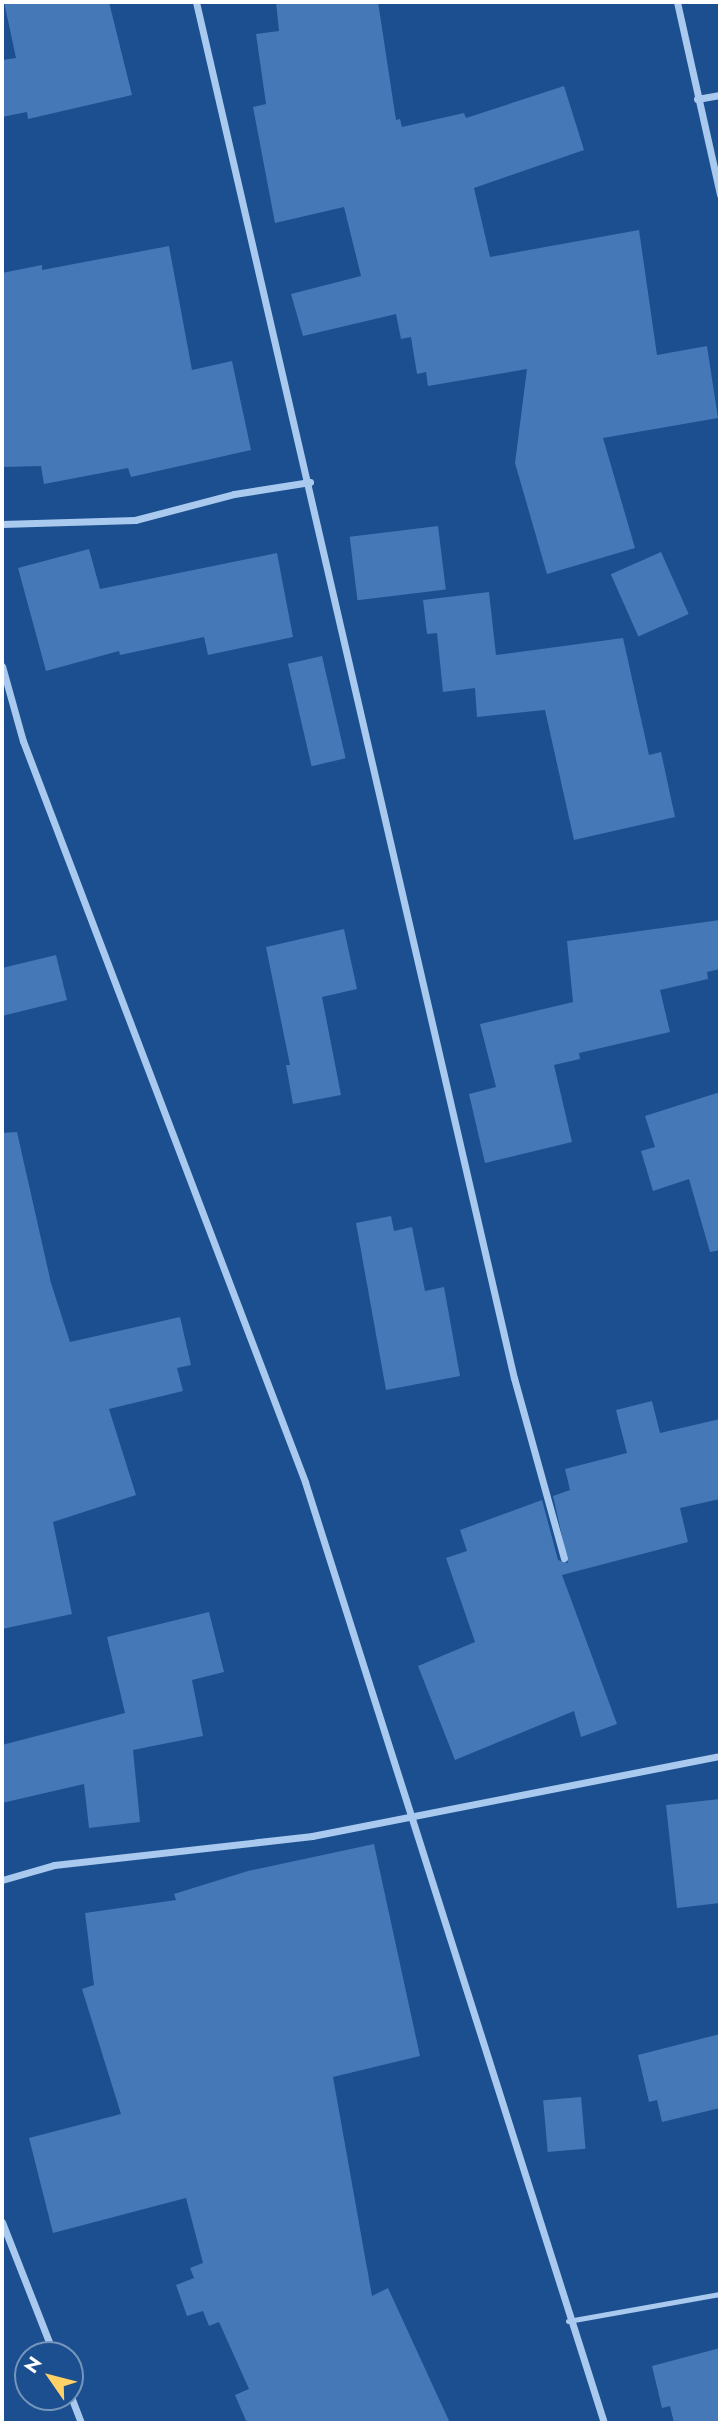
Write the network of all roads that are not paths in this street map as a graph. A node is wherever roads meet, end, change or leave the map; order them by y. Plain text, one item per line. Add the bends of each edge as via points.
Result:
1 (196, 2) edge
2 (677, 2) edge
3 (720, 94) edge
4 (697, 99) junction
5 (720, 195) edge
6 (310, 482) junction
7 (2, 524) edge
8 (2, 666) edge
9 (564, 1558) dead end
10 (720, 1756) edge
11 (411, 1813) junction
12 (2, 1880) edge
13 (2, 2222) edge
14 (720, 2294) edge
15 (568, 2321) junction
16 (49, 2341) edge
17 (604, 2423) edge

1 - 6 street
2 - 4 street
3 - 4 street
4 - 5 street
6 - 7 street via 234,494 135,520
6 - 9 street via 514,1378
8 - 11 street via 23,741 305,1482
10 - 11 street
11 - 12 street via 312,1836 54,1865
11 - 15 street
13 - 16 street
14 - 15 lane
15 - 17 street

